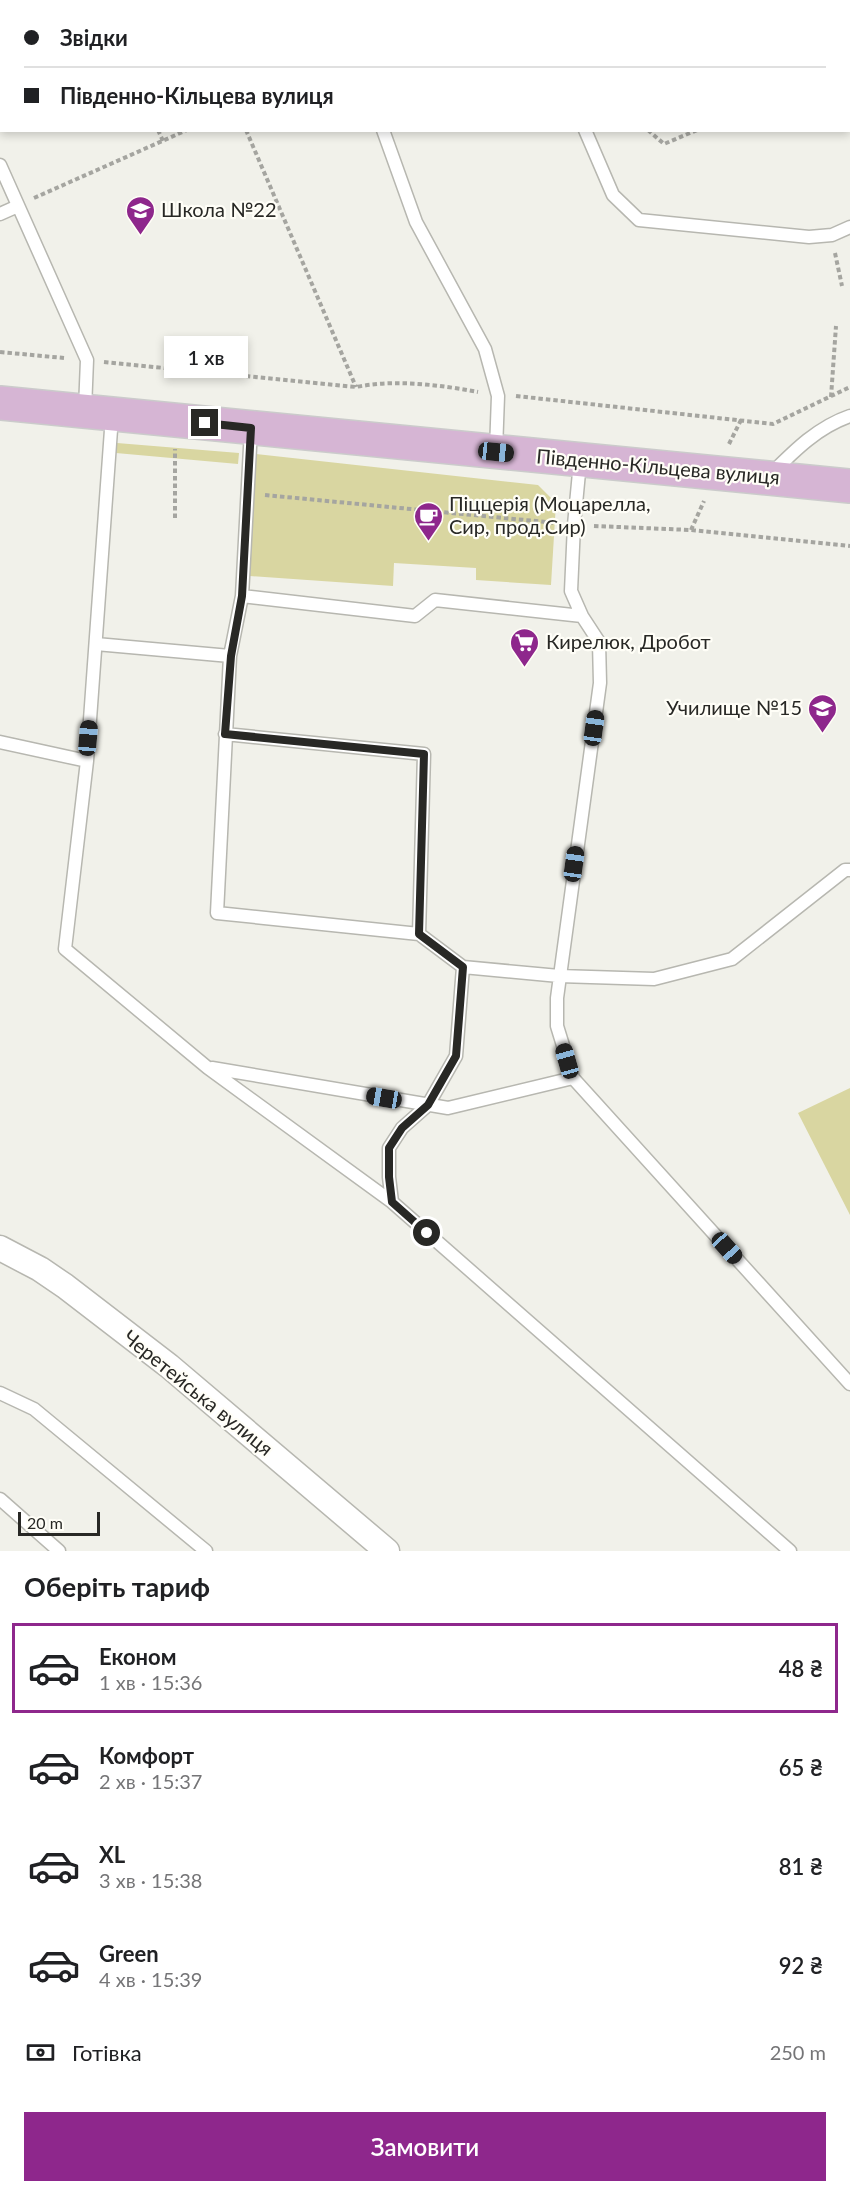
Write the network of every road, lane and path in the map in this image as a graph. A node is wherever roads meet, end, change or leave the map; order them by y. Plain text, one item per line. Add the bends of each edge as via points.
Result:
1 (159, 132) edge
2 (183, 132) edge
3 (247, 132) edge
4 (384, 132) edge
5 (586, 132) edge
6 (650, 132) edge
7 (692, 132) edge
8 (163, 141) junction
9 (0, 165) edge
10 (18, 206) junction
11 (0, 214) edge
12 (850, 227) edge
13 (832, 235) junction
14 (842, 286) dead end
15 (836, 326) dead end
16 (0, 352) edge
17 (87, 360) junction
18 (356, 387) junction
19 (850, 387) edge
20 (498, 396) junction
21 (831, 397) junction
22 (0, 403) edge
23 (99, 413) junction
24 (850, 416) edge
25 (251, 428) junction
26 (175, 445) dead end
27 (496, 452) junction
28 (580, 461) junction
29 (766, 478) junction
30 (850, 486) edge
31 (249, 494) junction
32 (175, 518) dead end
33 (574, 525) junction
34 (850, 546) edge
35 (242, 596) junction
36 (582, 616) junction
37 (96, 644) junction
38 (231, 656) junction
39 (225, 734) junction
40 (0, 742) edge
41 (87, 761) junction
42 (850, 870) edge
43 (419, 934) junction
44 (463, 967) junction
45 (559, 976) junction
46 (208, 1068) junction
47 (573, 1078) junction
48 (428, 1105) junction
49 (392, 1202) junction
50 (0, 1248) edge
51 (850, 1384) edge
52 (0, 1393) edge
53 (0, 1499) edge
54 (59, 1551) edge
55 (206, 1551) edge
56 (387, 1551) edge
57 (790, 1551) edge

1 - 8 path
2 - 8 path
3 - 18 path
4 - 20 lane via 416,222 484,349
5 - 13 lane via 613,195 639,220 809,237
6 - 7 path via 664,144
8 - 10 path
9 - 10 lane
10 - 11 lane
10 - 17 lane
12 - 13 lane
13 - 14 path
15 - 21 path
16 - 17 path
17 - 18 path
17 - 23 lane
18 - 20 path via 378,383 457,388
19 - 21 path
20 - 21 path via 528,396 773,424
20 - 27 lane
22 - 23 main road, Південно-Кільцева вулиця
23 - 25 main road, Південно-Кільцева вулиця
23 - 37 lane
24 - 29 lane via 804,441
25 - 27 main road, Південно-Кільцева вулиця
25 - 31 lane
26 - 32 path
27 - 28 main road, Південно-Кільцева вулиця
28 - 29 main road, Південно-Кільцева вулиця
28 - 33 lane
29 - 30 main road, Південно-Кільцева вулиця
31 - 33 path
31 - 35 lane
33 - 34 path via 691,530
33 - 36 lane via 571,591
35 - 36 lane via 415,616 435,600
35 - 38 lane
36 - 45 lane via 599,642 600,683
37 - 38 lane
37 - 41 lane
38 - 39 lane
39 - 43 lane via 424,754
39 - 43 lane via 217,913
40 - 41 lane
41 - 46 lane via 65,950
42 - 45 lane via 845,870 732,959 654,979
43 - 44 lane
44 - 45 lane
44 - 48 lane via 456,1056
45 - 47 lane via 557,1026
46 - 48 lane
46 - 49 lane
47 - 48 lane via 448,1108
47 - 51 lane
48 - 49 lane via 402,1128 389,1148
49 - 57 lane
50 - 56 street, Черетейська вулиця via 40,1269 169,1366
52 - 55 lane via 34,1409
53 - 54 lane

